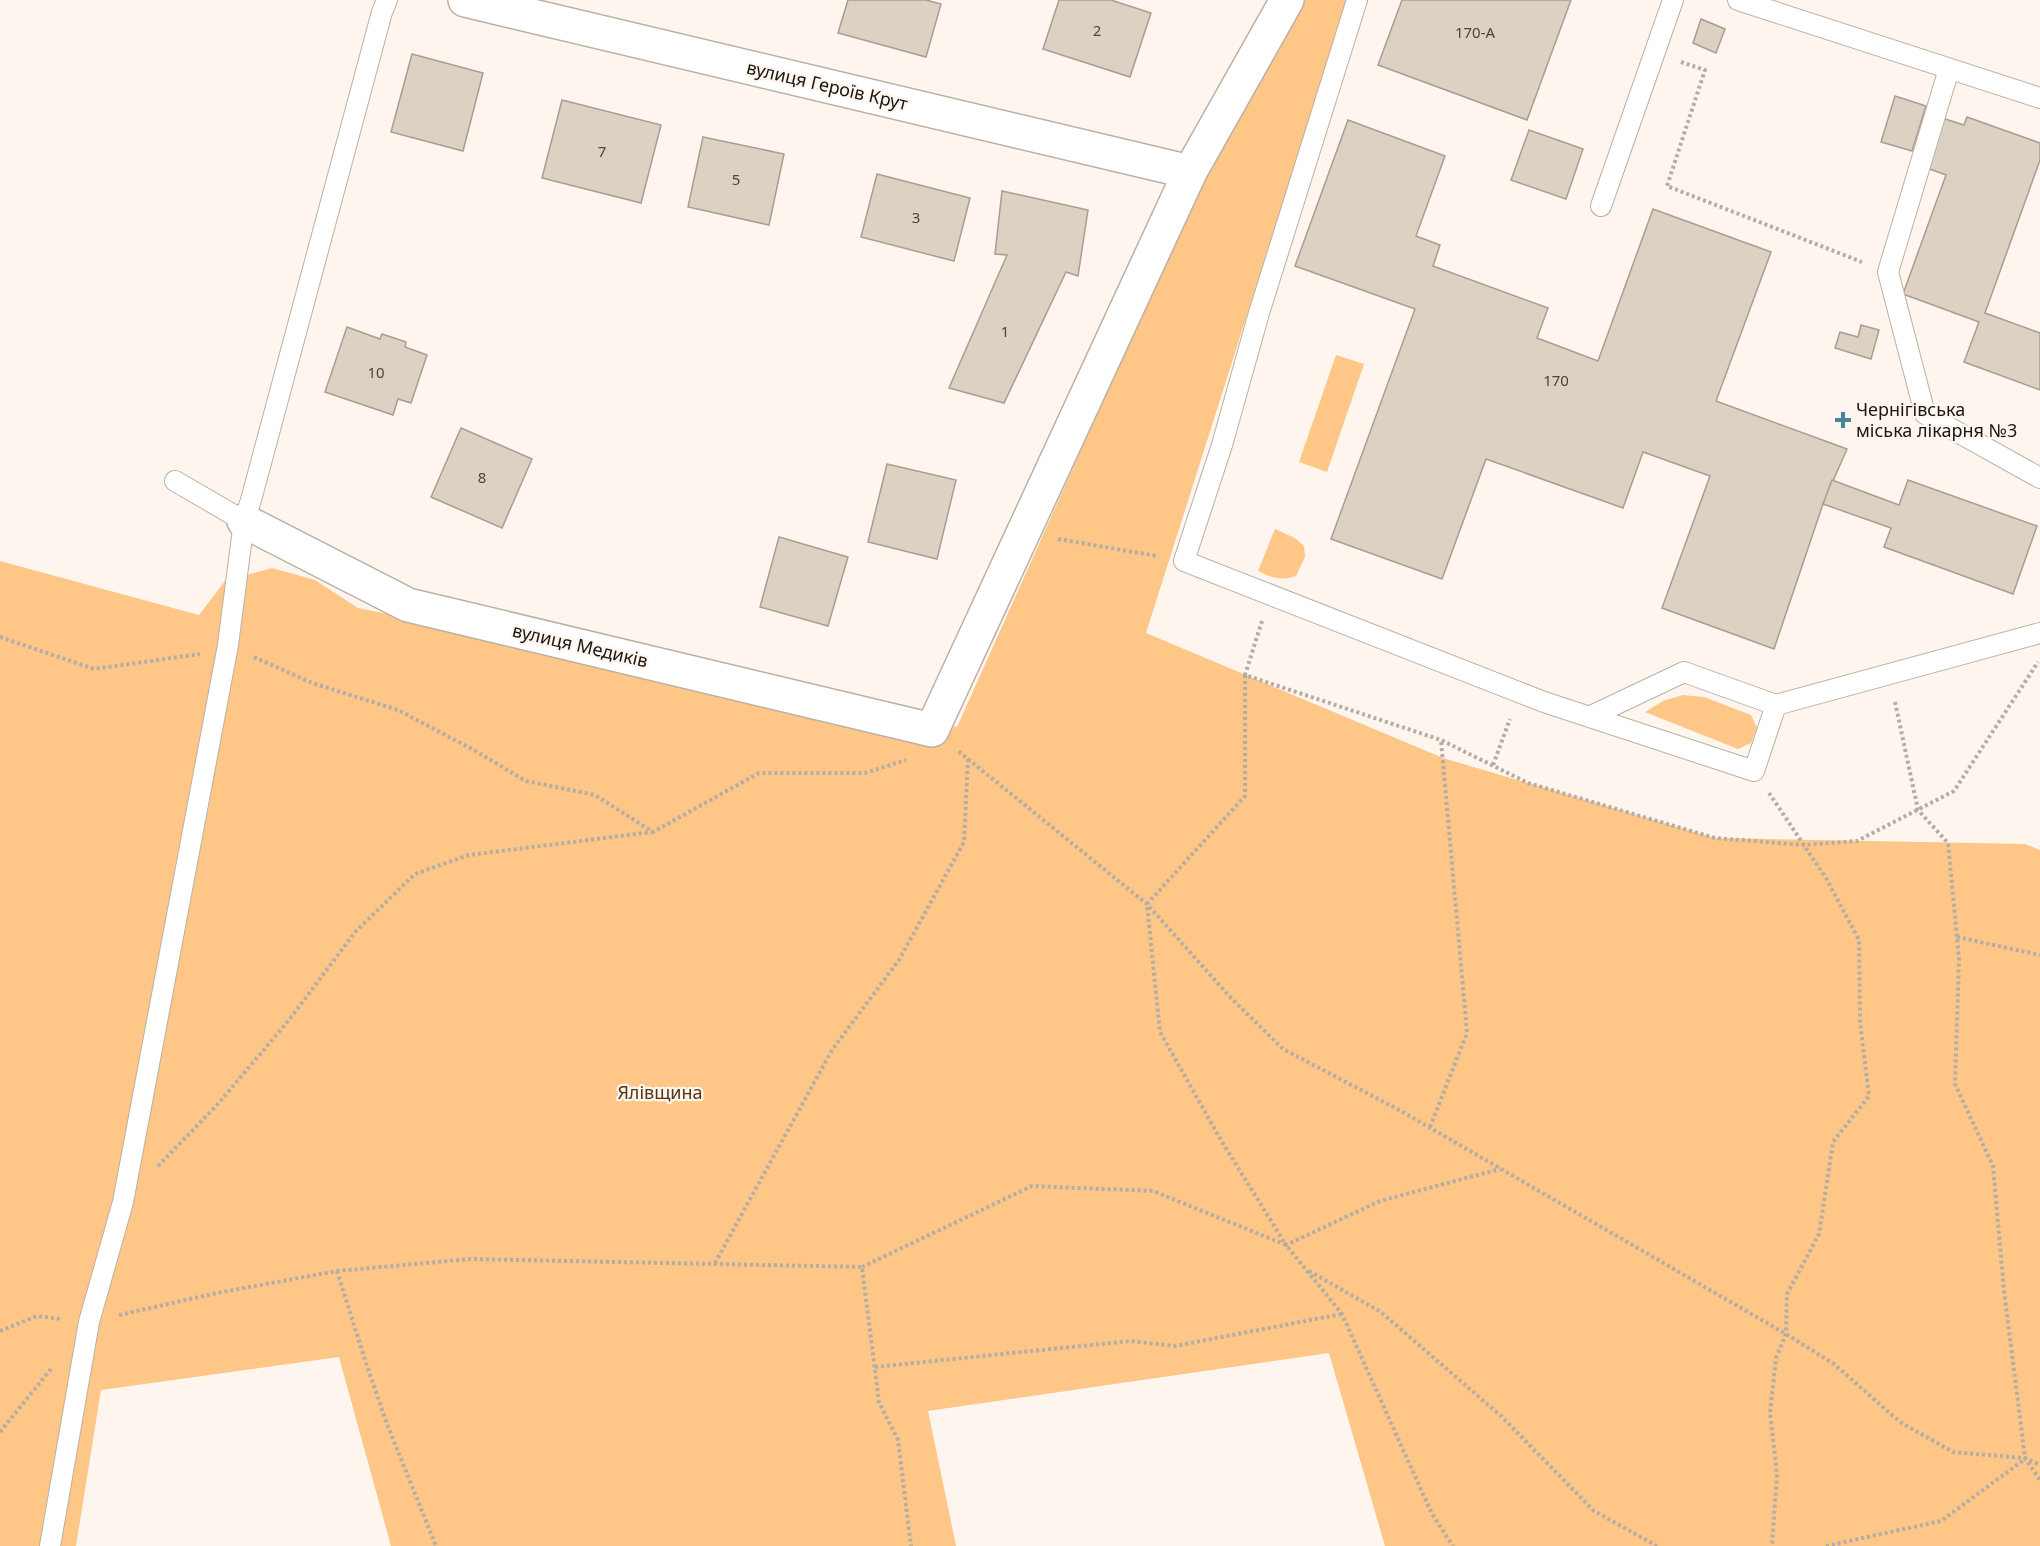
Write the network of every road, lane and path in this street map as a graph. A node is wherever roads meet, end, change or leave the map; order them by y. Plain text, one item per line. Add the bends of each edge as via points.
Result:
1 (387, 0) edge
2 (465, 0) edge
3 (1287, 0) edge
4 (1357, 0) edge
5 (1673, 0) edge
6 (1738, 0) edge
7 (1655, 52) junction
8 (1949, 69) junction
9 (2040, 98) edge
10 (1190, 172) junction
11 (1601, 206) dead end
12 (1888, 272) junction
13 (2040, 478) edge
14 (175, 481) dead end
15 (244, 521) junction
16 (1024, 532) junction
17 (1184, 561) junction
18 (2040, 633) edge
19 (0, 637) edge
20 (228, 645) junction
21 (1245, 675) dead end
22 (1889, 675) junction
23 (1520, 693) junction
24 (1776, 705) junction
25 (1591, 716) junction
26 (932, 730) junction
27 (1441, 740) dead end
28 (968, 759) junction
29 (1493, 765) dead end
30 (1754, 771) junction
31 (653, 832) junction
32 (1147, 904) junction
33 (1957, 937) junction
34 (2040, 955) edge
35 (1430, 1127) junction
36 (1501, 1168) junction
37 (123, 1202) junction
38 (1286, 1245) junction
39 (716, 1263) junction
40 (862, 1267) junction
41 (1306, 1270) junction
42 (337, 1271) junction
43 (1342, 1314) junction
44 (89, 1322) junction
45 (0, 1331) edge
46 (1786, 1334) junction
47 (875, 1367) junction
48 (52, 1368) dead end
49 (0, 1432) edge
50 (2025, 1458) junction
51 (2040, 1465) edge
52 (2040, 1480) edge
53 (50, 1546) edge
54 (435, 1546) edge
55 (911, 1546) edge
56 (1453, 1546) edge
57 (1656, 1546) edge
58 (1772, 1546) edge
59 (1826, 1546) edge

1 - 15 lane
2 - 10 street, вулиця Героїв Крут
3 - 10 street
4 - 17 lane
5 - 7 lane
6 - 8 lane
7 - 11 lane
7 - 12 path via 1705,70 1667,186
8 - 9 lane
8 - 12 lane
10 - 16 street
12 - 13 lane via 1925,414
14 - 15 lane
15 - 20 lane
15 - 26 street, вулиця Медиків via 408,605
16 - 17 path
16 - 26 street
17 - 23 lane
18 - 22 lane
19 - 20 path via 94,669 200,654
20 - 31 path via 312,683 398,710 526,781 595,795
20 - 37 lane
21 - 32 path via 1245,796
22 - 24 lane
22 - 33 path via 1918,810 1948,843
23 - 25 lane
23 - 29 path
24 - 25 lane via 1684,672
24 - 30 lane
25 - 30 lane
26 - 28 path
26 - 31 path via 920,755 865,773 759,773
27 - 35 path via 1467,1033
28 - 32 path
28 - 39 path via 964,842 899,960 832,1050
30 - 46 path via 1826,878 1859,940 1860,1022 1869,1096 1833,1142 1819,1234 1787,1294
31 - 37 path via 469,855 415,874 356,931 224,1097
32 - 35 path via 1231,998 1283,1049
32 - 38 path via 1160,1032
33 - 34 path
33 - 50 path via 1955,1084 1993,1166
35 - 36 path
36 - 38 path via 1380,1201
36 - 46 path
37 - 44 lane
38 - 40 path via 1153,1191 1032,1186
38 - 41 path
39 - 40 path
39 - 42 path via 470,1259
40 - 47 path
41 - 43 path
41 - 57 path via 1381,1312 1501,1416 1594,1511
42 - 44 path
42 - 54 path via 364,1360
43 - 47 path via 1175,1346 1130,1341
43 - 56 path via 1432,1514
44 - 45 path via 37,1316
44 - 53 lane
46 - 50 path via 1834,1364 1900,1422 1953,1452
46 - 58 path via 1776,1358 1770,1413 1777,1474
47 - 55 path via 879,1402 898,1440
48 - 49 path
50 - 51 path
50 - 52 path
50 - 59 path via 1941,1521

